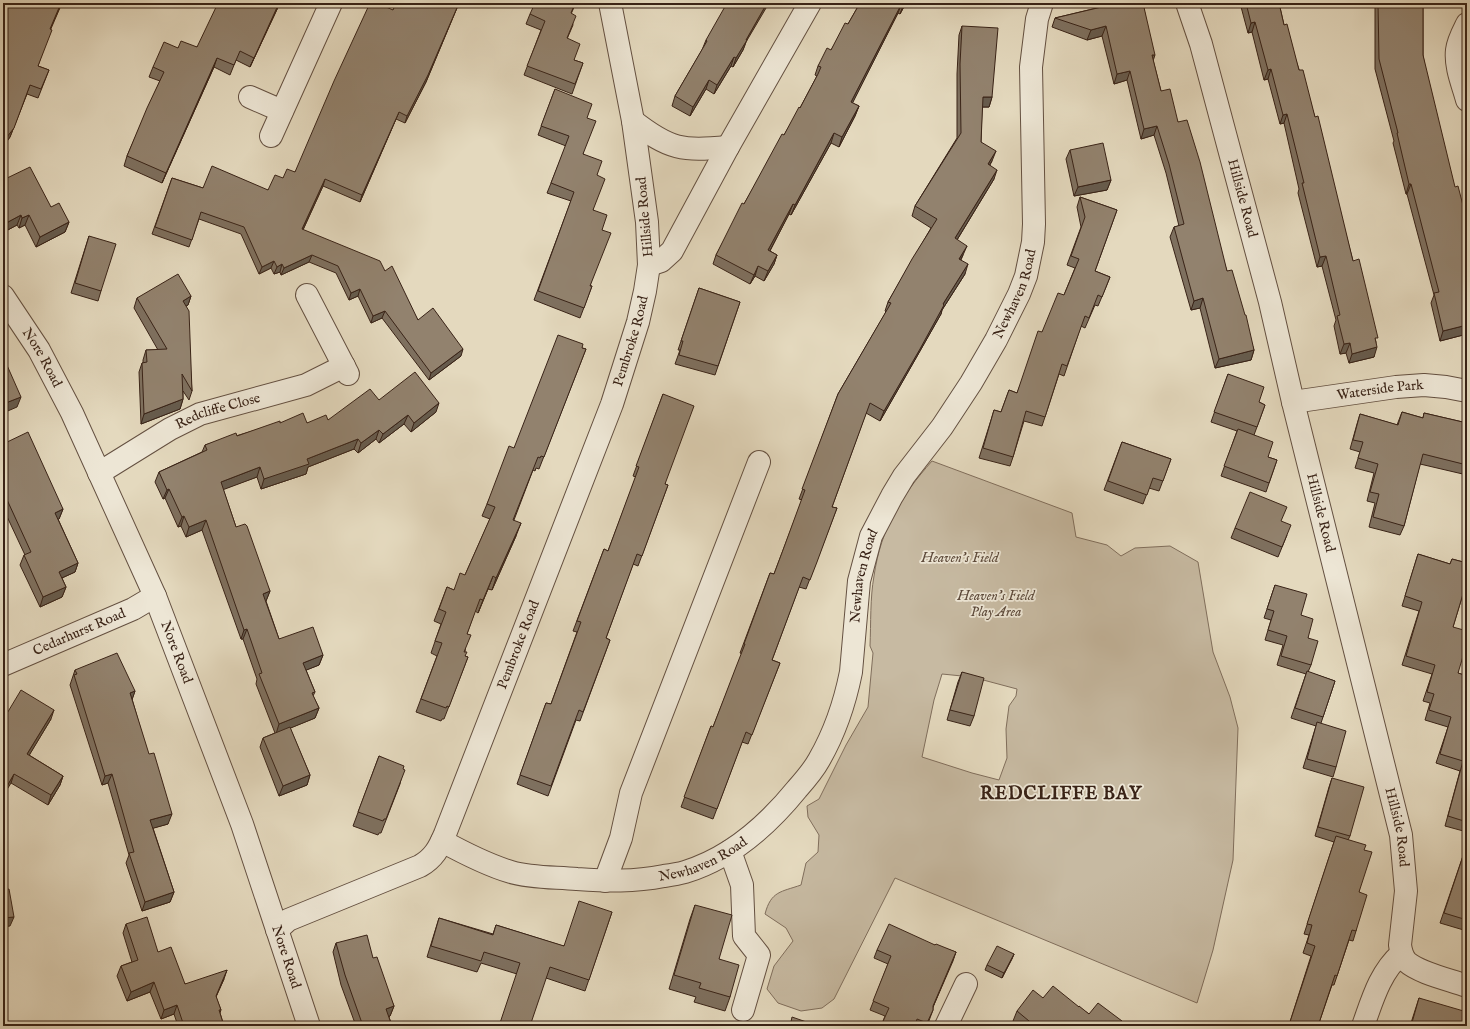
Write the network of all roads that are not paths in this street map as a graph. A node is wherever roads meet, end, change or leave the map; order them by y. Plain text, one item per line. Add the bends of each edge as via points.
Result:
1 (331, 3) edge
2 (610, 3) edge
3 (810, 3) edge
4 (1042, 3) edge
5 (1187, 3) edge
6 (1467, 24) edge
7 (250, 97) dead end
8 (1467, 100) edge
9 (282, 111) junction
10 (633, 121) junction
11 (271, 136) dead end
12 (728, 147) junction
13 (649, 265) junction
14 (307, 295) dead end
15 (3, 296) edge
16 (1467, 391) edge
17 (1293, 402) junction
18 (759, 462) dead end
19 (99, 473) junction
20 (155, 596) junction
21 (3, 665) edge
22 (442, 841) junction
23 (730, 852) junction
24 (605, 881) junction
25 (277, 930) junction
26 (1401, 954) junction
27 (966, 984) dead end
28 (1467, 986) edge
29 (743, 1010) dead end
30 (309, 1026) edge
31 (946, 1026) edge
32 (1363, 1026) edge

1 - 9 street
2 - 10 street, Hillside Road
3 - 12 street, Hillside Road
4 - 23 street, Newhaven Road via 1037,20 1031,67 1033,242 1022,288 971,383 942,427 904,476 871,536 859,581 851,672 824,750 813,770 780,809 754,834
5 - 17 street, Hillside Road via 1201,44 1268,295
6 - 8 street via 1457,51 1458,67
7 - 9 street
9 - 11 street
10 - 12 street via 651,135 684,149
10 - 13 street, Hillside Road via 647,222
12 - 13 street, Hillside Road via 672,251 661,261
13 - 22 street, Pembroke Road via 638,322 612,404
14 - 19 street, Redcliffe Close via 346,370 306,385 200,414 170,429
15 - 19 street, Nore Road via 40,350
16 - 17 street, Waterside Park via 1424,385
17 - 26 street, Hillside Road via 1401,834 1406,891
18 - 24 street via 631,793 621,838
19 - 20 street, Nore Road
20 - 21 street, Cedarhurst Road via 133,609
20 - 25 street, Nore Road via 236,807
22 - 24 street, Newhaven Road via 468,855 513,873
22 - 25 street, Pembroke Road via 437,852 427,862 288,920
23 - 24 street, Newhaven Road via 683,873 639,880
23 - 29 street via 742,886 744,936 759,955
25 - 30 street, Nore Road
26 - 28 street via 1407,962 1420,970
26 - 32 street via 1384,976
27 - 31 street

